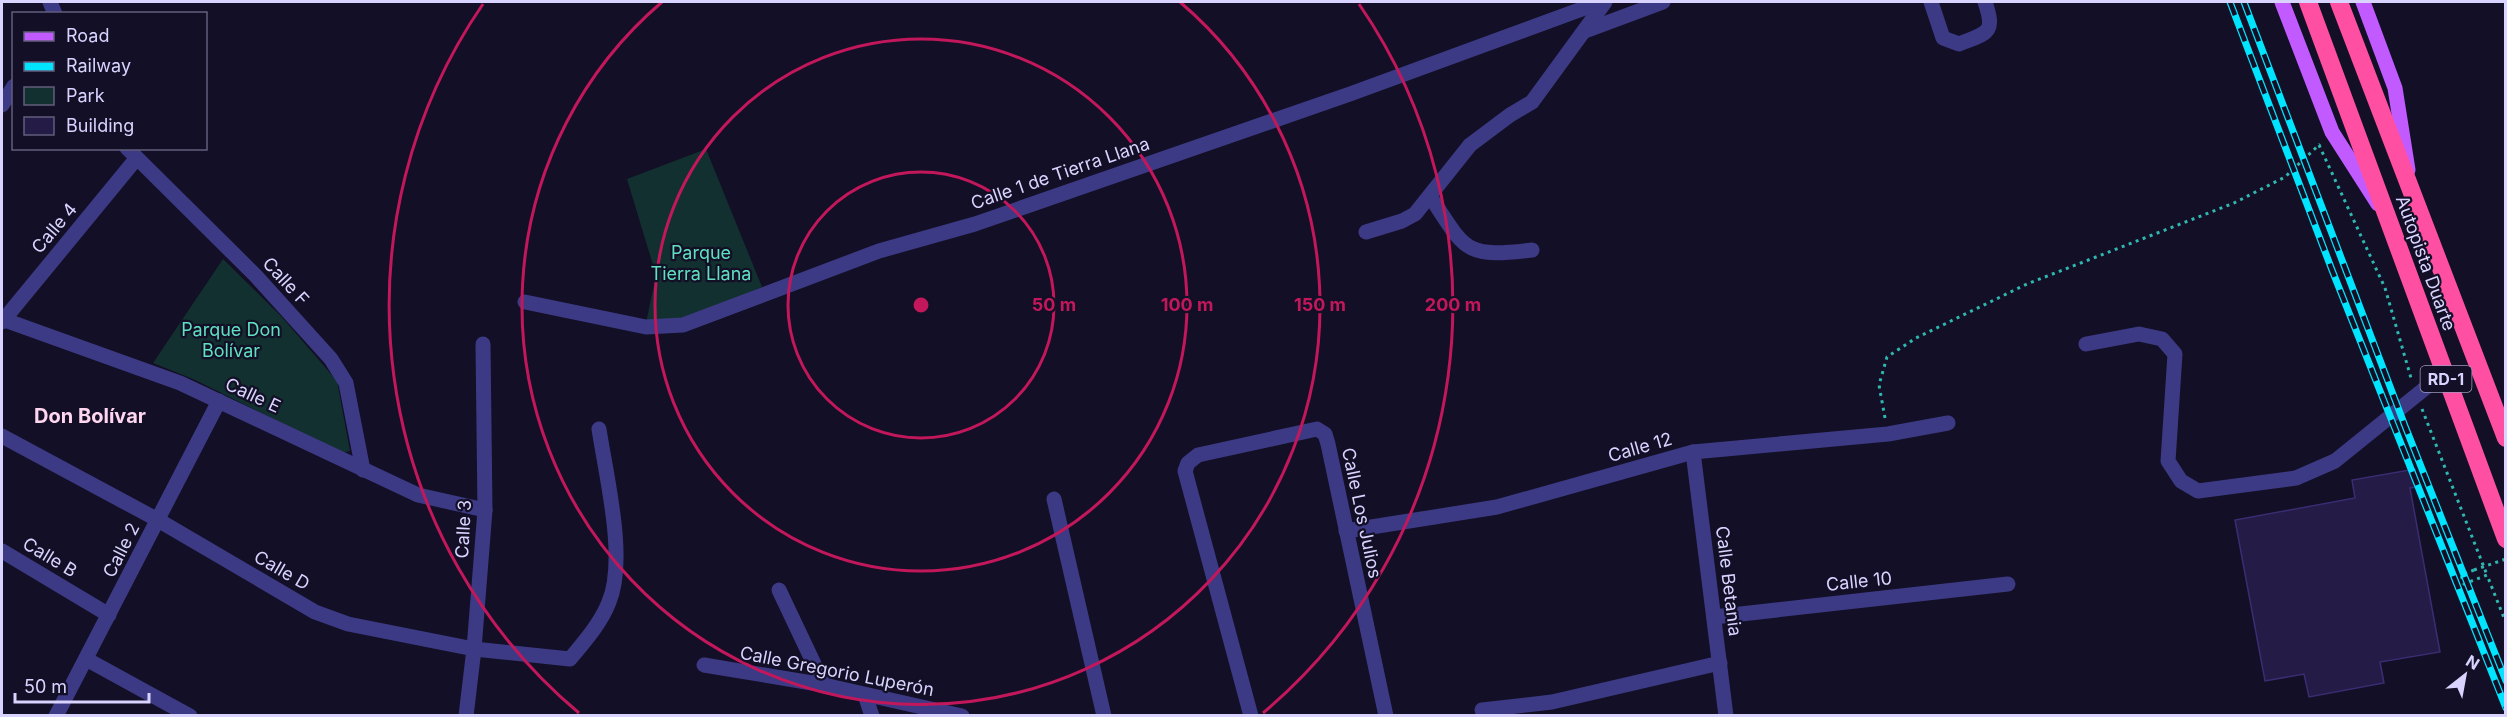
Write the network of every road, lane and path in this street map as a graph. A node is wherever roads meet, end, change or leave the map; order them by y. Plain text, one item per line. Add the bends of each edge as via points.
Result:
1 (1603, 2) edge
2 (1663, 2) edge
3 (1932, 2) edge
4 (1985, 2) edge
5 (2282, 2) edge
6 (2308, 2) edge
7 (2339, 2) edge
8 (2363, 2) edge
9 (1585, 31) junction
10 (12, 89) edge
11 (2, 105) edge
12 (2332, 132) junction
13 (2319, 145) junction
14 (132, 154) edge
15 (1430, 196) junction
16 (2413, 199) junction
17 (2387, 219) junction
18 (1366, 232) dead end
19 (1532, 250) dead end
20 (525, 302) dead end
21 (2, 320) edge
22 (483, 344) dead end
23 (2086, 344) dead end
24 (2444, 373) junction
25 (2417, 395) junction
26 (219, 401) junction
27 (1948, 423) dead end
28 (598, 429) dead end
29 (1888, 434) junction
30 (2, 436) edge
31 (2505, 438) edge
32 (1692, 452) junction
33 (363, 470) junction
34 (1054, 499) dead end
35 (485, 510) junction
36 (158, 520) junction
37 (1346, 531) junction
38 (2505, 539) edge
39 (2, 551) edge
40 (2505, 559) edge
41 (2487, 575) junction
42 (2008, 584) dead end
43 (779, 590) dead end
44 (109, 615) junction
45 (1714, 617) junction
46 (2505, 623) edge
47 (474, 649) junction
48 (86, 659) junction
49 (1720, 663) junction
50 (704, 665) dead end
51 (824, 685) junction
52 (865, 695) junction
53 (1482, 710) dead end
54 (56, 716) edge
55 (190, 716) edge
56 (466, 716) edge
57 (872, 716) edge
58 (962, 716) edge
59 (1104, 716) edge
60 (1251, 716) edge
61 (1386, 716) edge
62 (1726, 716) edge

1 - 9 street
1 - 20 street, Calle 1 de Tierra Llana via 975,224 879,251 683,325 646,327
2 - 9 street
3 - 4 street via 1943,38 1959,44 1987,33 1990,18
5 - 12 main road
6 - 17 highway, Autopista Duarte / RD-1
7 - 16 highway, RD-1
8 - 16 main road, Autopista Duarte via 2395,88
9 - 15 street via 1532,102 1470,145
10 - 11 street
12 - 13 path
12 - 17 main road
13 - 25 path via 2385,288
13 - 29 path via 2285,177 2234,203 2027,284 1887,357 1879,385
14 - 21 street, Calle 4
14 - 33 street, Calle F via 256,276 331,359 346,383
15 - 18 street via 1415,214
15 - 19 street via 1460,240 1473,249 1485,254
16 - 31 highway, Autopista Duarte / RD-1
17 - 24 highway, Autopista Duarte / RD-1
21 - 26 street, Calle E via 180,383
22 - 35 street, Calle 3
23 - 25 street via 2139,334 2162,339 2175,354 2168,461 2181,481 2198,492 2296,478 2335,461
24 - 25 street
24 - 38 highway, Autopista Duarte / RD-1
25 - 41 path
26 - 33 street, Calle E
26 - 36 street, Calle 2
27 - 29 street, Calle 12
28 - 47 street, Calle D via 617,550 616,577 609,603 570,659
29 - 32 street, Calle 12
30 - 36 street, Calle D
32 - 37 street, Calle 12 via 1497,507
32 - 45 street, Calle Betania
33 - 35 street, Calle E via 418,495
34 - 59 street
35 - 47 street, Calle 3
36 - 44 street, Calle 2
36 - 47 street, Calle D via 315,612 348,624
37 - 60 street, Calle Los Julios via 1328,444 1325,434 1317,429 1198,455 1188,463 1186,480
37 - 61 street, Calle Los Julios
39 - 44 street, Calle B
40 - 41 path, bridge via 2461,575 2464,584
41 - 46 path
42 - 45 street, Calle 10
43 - 51 street
44 - 48 street, Calle 2
45 - 49 street, Calle Betania
47 - 56 street, Calle 3
48 - 54 street, Calle 2
48 - 55 street
49 - 53 street via 1552,702
49 - 62 street, Calle Betania
50 - 51 street, Calle Gregorio Luperón
51 - 52 street, Calle Gregorio Luperón
52 - 57 street
52 - 58 street, Calle Gregorio Luperón

